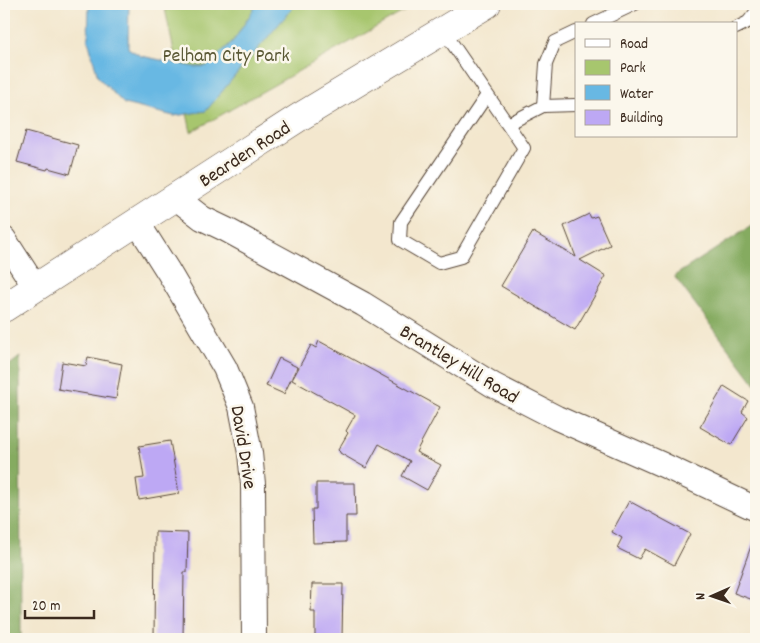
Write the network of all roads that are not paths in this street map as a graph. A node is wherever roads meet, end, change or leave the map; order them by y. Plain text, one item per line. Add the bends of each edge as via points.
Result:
1 (487, 4) edge
2 (635, 4) edge
3 (756, 12) edge
4 (597, 22) edge
5 (738, 27) edge
6 (443, 30) junction
7 (575, 32) edge
8 (488, 95) junction
9 (575, 105) edge
10 (543, 106) junction
11 (508, 124) junction
12 (175, 197) junction
13 (136, 222) junction
14 (4, 239) edge
15 (35, 287) junction
16 (4, 308) edge
17 (756, 509) edge
18 (254, 639) edge

1 - 6 street, Bearden Road
2 - 4 lane
3 - 5 lane via 748,22
6 - 8 lane
6 - 12 street, Bearden Road
7 - 10 lane via 555,42 546,64
8 - 11 lane
8 - 11 lane via 401,222 400,240 438,263 461,257 524,148
9 - 10 lane
10 - 11 lane
12 - 13 street, Bearden Road
12 - 17 street, Brantley Hill Road via 202,218 362,304 493,385 557,418
13 - 15 street, Bearden Road
13 - 18 street, David Drive via 225,368 241,407 253,484
14 - 15 street
15 - 16 street, Bearden Road

